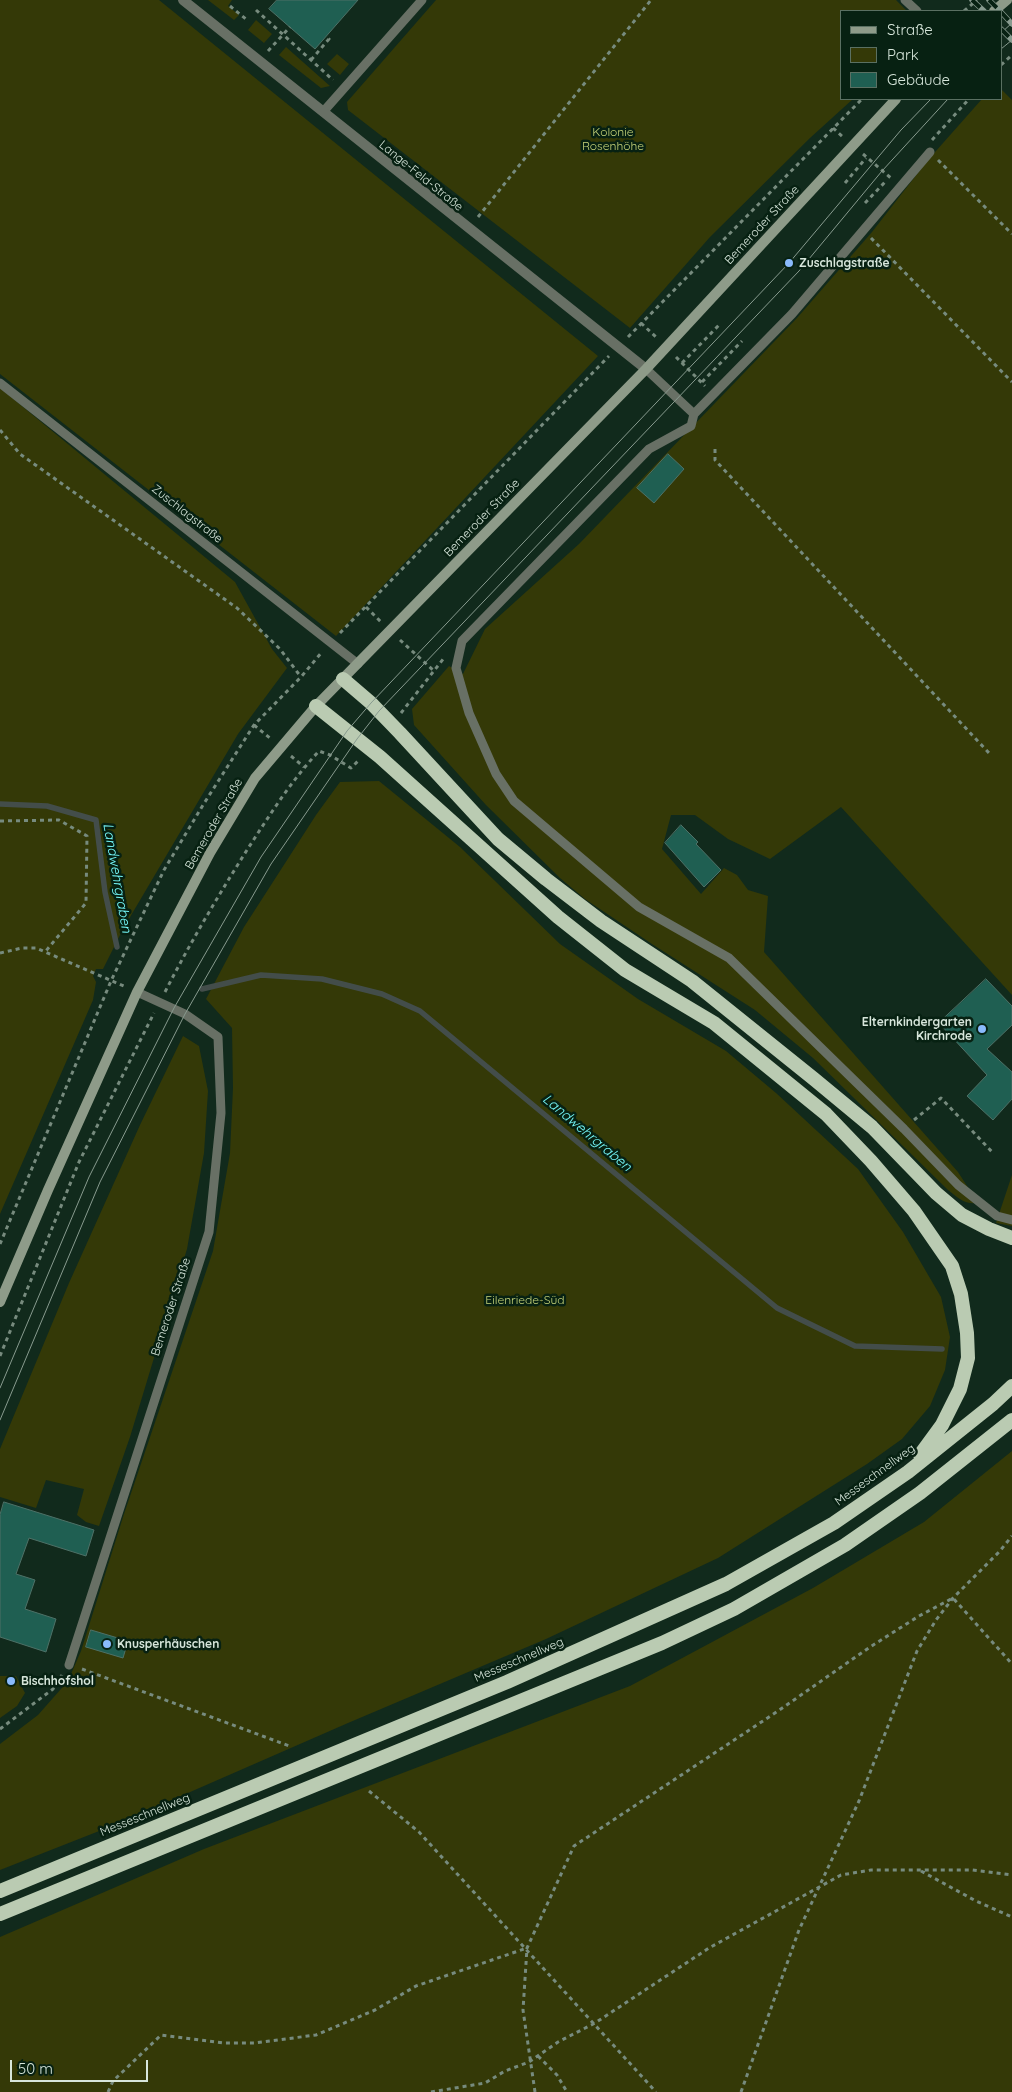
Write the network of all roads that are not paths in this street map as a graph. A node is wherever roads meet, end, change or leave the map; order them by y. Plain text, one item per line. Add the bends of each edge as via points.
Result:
1 (183, 0) edge
2 (422, 0) edge
3 (905, 0) edge
4 (1007, 0) edge
5 (916, 10) edge
6 (995, 10) edge
7 (895, 100) edge
8 (323, 112) junction
9 (930, 152) road end
10 (646, 369) junction
11 (0, 383) edge
12 (694, 414) junction
13 (358, 664) junction
14 (344, 679) junction
15 (316, 706) junction
16 (137, 992) junction
17 (1012, 1220) edge
18 (1012, 1238) edge
19 (0, 1302) edge
20 (1012, 1386) edge
21 (1012, 1420) edge
22 (908, 1472) junction
23 (69, 1665) road end
24 (0, 1891) edge
25 (0, 1914) edge

1 - 8 street, Lange-Feld-Straße
2 - 8 lane
3 - 5 lane
4 - 6 main road
7 - 10 main road, Bemeroder Straße
8 - 10 street, Lange-Feld-Straße
9 - 12 lane via 792,314
10 - 12 lane
10 - 13 main road, Bemeroder Straße
11 - 13 lane, Zuschlagstraße
12 - 17 lane via 691,426 649,449 462,641 456,668 469,713 496,774 514,801 639,907 729,958 958,1185 997,1216
13 - 14 main road, Bemeroder Straße
14 - 15 main road, Bemeroder Straße
14 - 18 highway via 392,724 498,839 601,921 692,982 814,1079 872,1127 962,1215
15 - 16 main road, Bemeroder Straße via 255,778 210,853
15 - 22 highway via 380,757 558,917 625,970 714,1023 826,1114 914,1211 952,1266 961,1294 968,1358 960,1389 942,1425
16 - 19 main road, Bemeroder Straße
16 - 23 lane, Bemeroder Straße via 185,1014 218,1037 221,1113 209,1232
20 - 22 highway, Messeschnellweg
21 - 25 highway via 920,1493 845,1545 734,1609 662,1643
22 - 24 highway, Messeschnellweg via 834,1523 726,1584 507,1682

